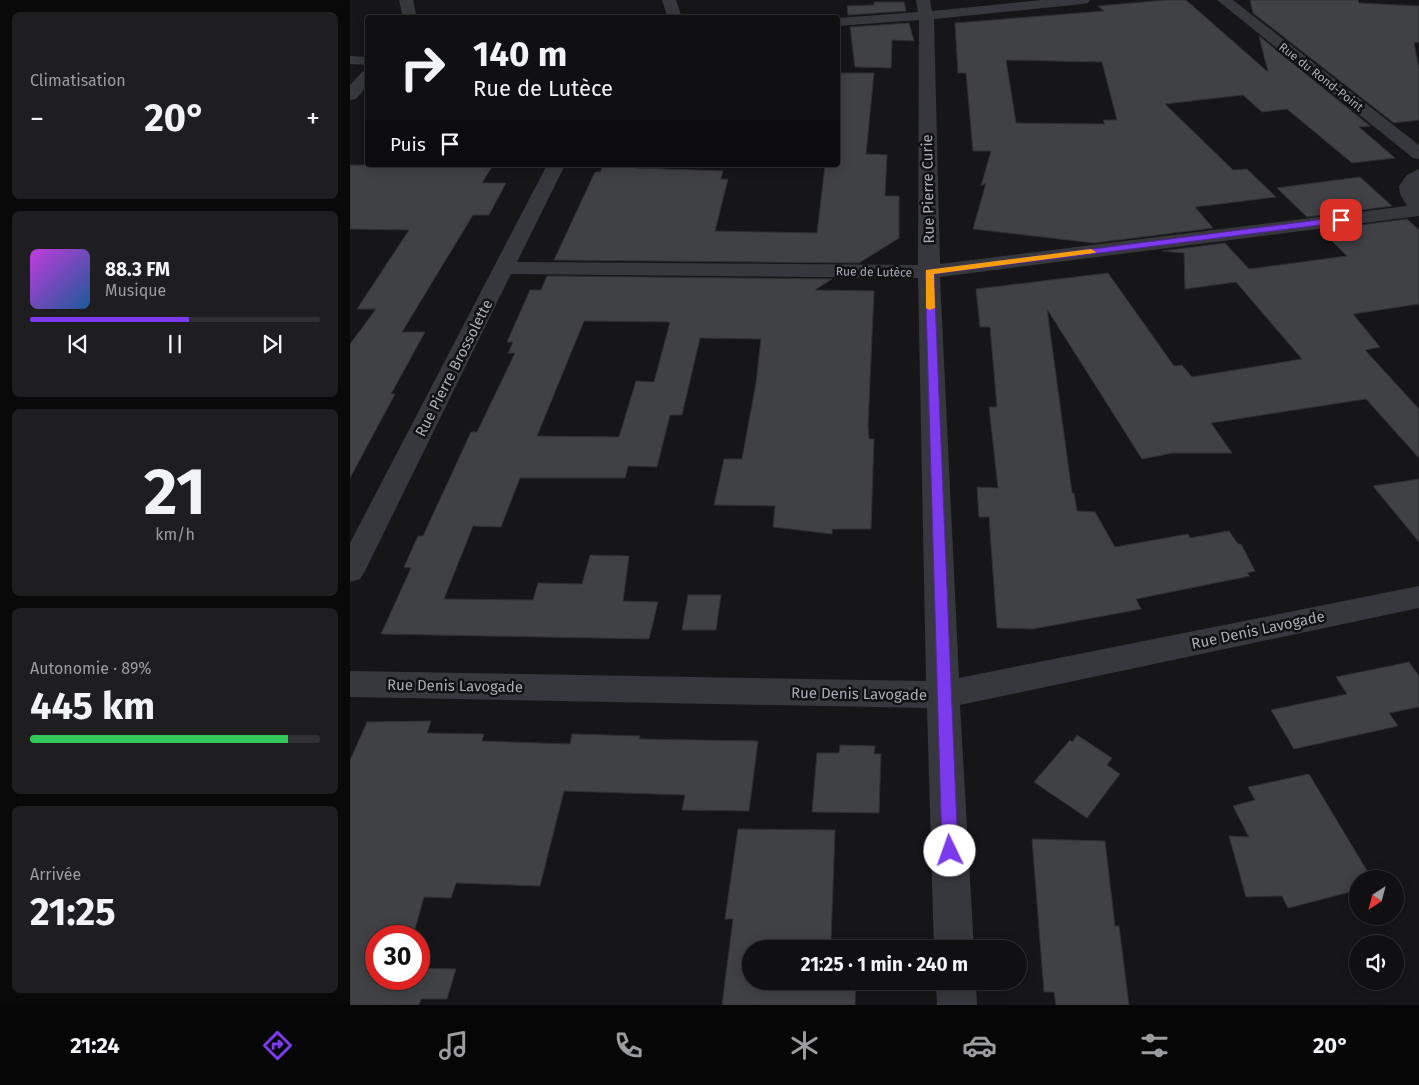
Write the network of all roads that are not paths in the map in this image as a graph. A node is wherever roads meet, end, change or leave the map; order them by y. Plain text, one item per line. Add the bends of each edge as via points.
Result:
1 (406, 0) edge
2 (669, 0) edge
3 (1083, 0) edge
4 (1224, 0) edge
5 (924, 8) edge
6 (409, 15) edge
7 (674, 15) edge
8 (840, 22) edge
9 (350, 60) edge
10 (365, 61) edge
11 (365, 78) edge
12 (350, 95) edge
13 (1419, 154) edge
14 (555, 167) edge
15 (1419, 175) edge
16 (1419, 208) edge
17 (505, 268) junction
18 (929, 272) junction
19 (350, 571) edge
20 (1419, 597) edge
21 (350, 684) edge
22 (943, 695) junction
23 (954, 940) edge
24 (956, 990) edge
25 (957, 1005) edge

1 - 6 street
2 - 7 street
3 - 5 street
4 - 13 street, Rue du Rond-Point
5 - 8 street
5 - 18 street, Rue Pierre Curie
9 - 10 lane
11 - 12 street
14 - 17 street, Rue Pierre Brossolette
15 - 16 street via 1408,188 1411,199
16 - 18 street, Rue de Lutèce
17 - 18 street, Rue de Lutèce
17 - 19 street, Rue Pierre Brossolette
18 - 22 street, Rue Pierre Curie
20 - 22 street, Rue Denis Lavogade
21 - 22 street, Rue Denis Lavogade
22 - 23 street, Rue Pierre Curie
24 - 25 street

